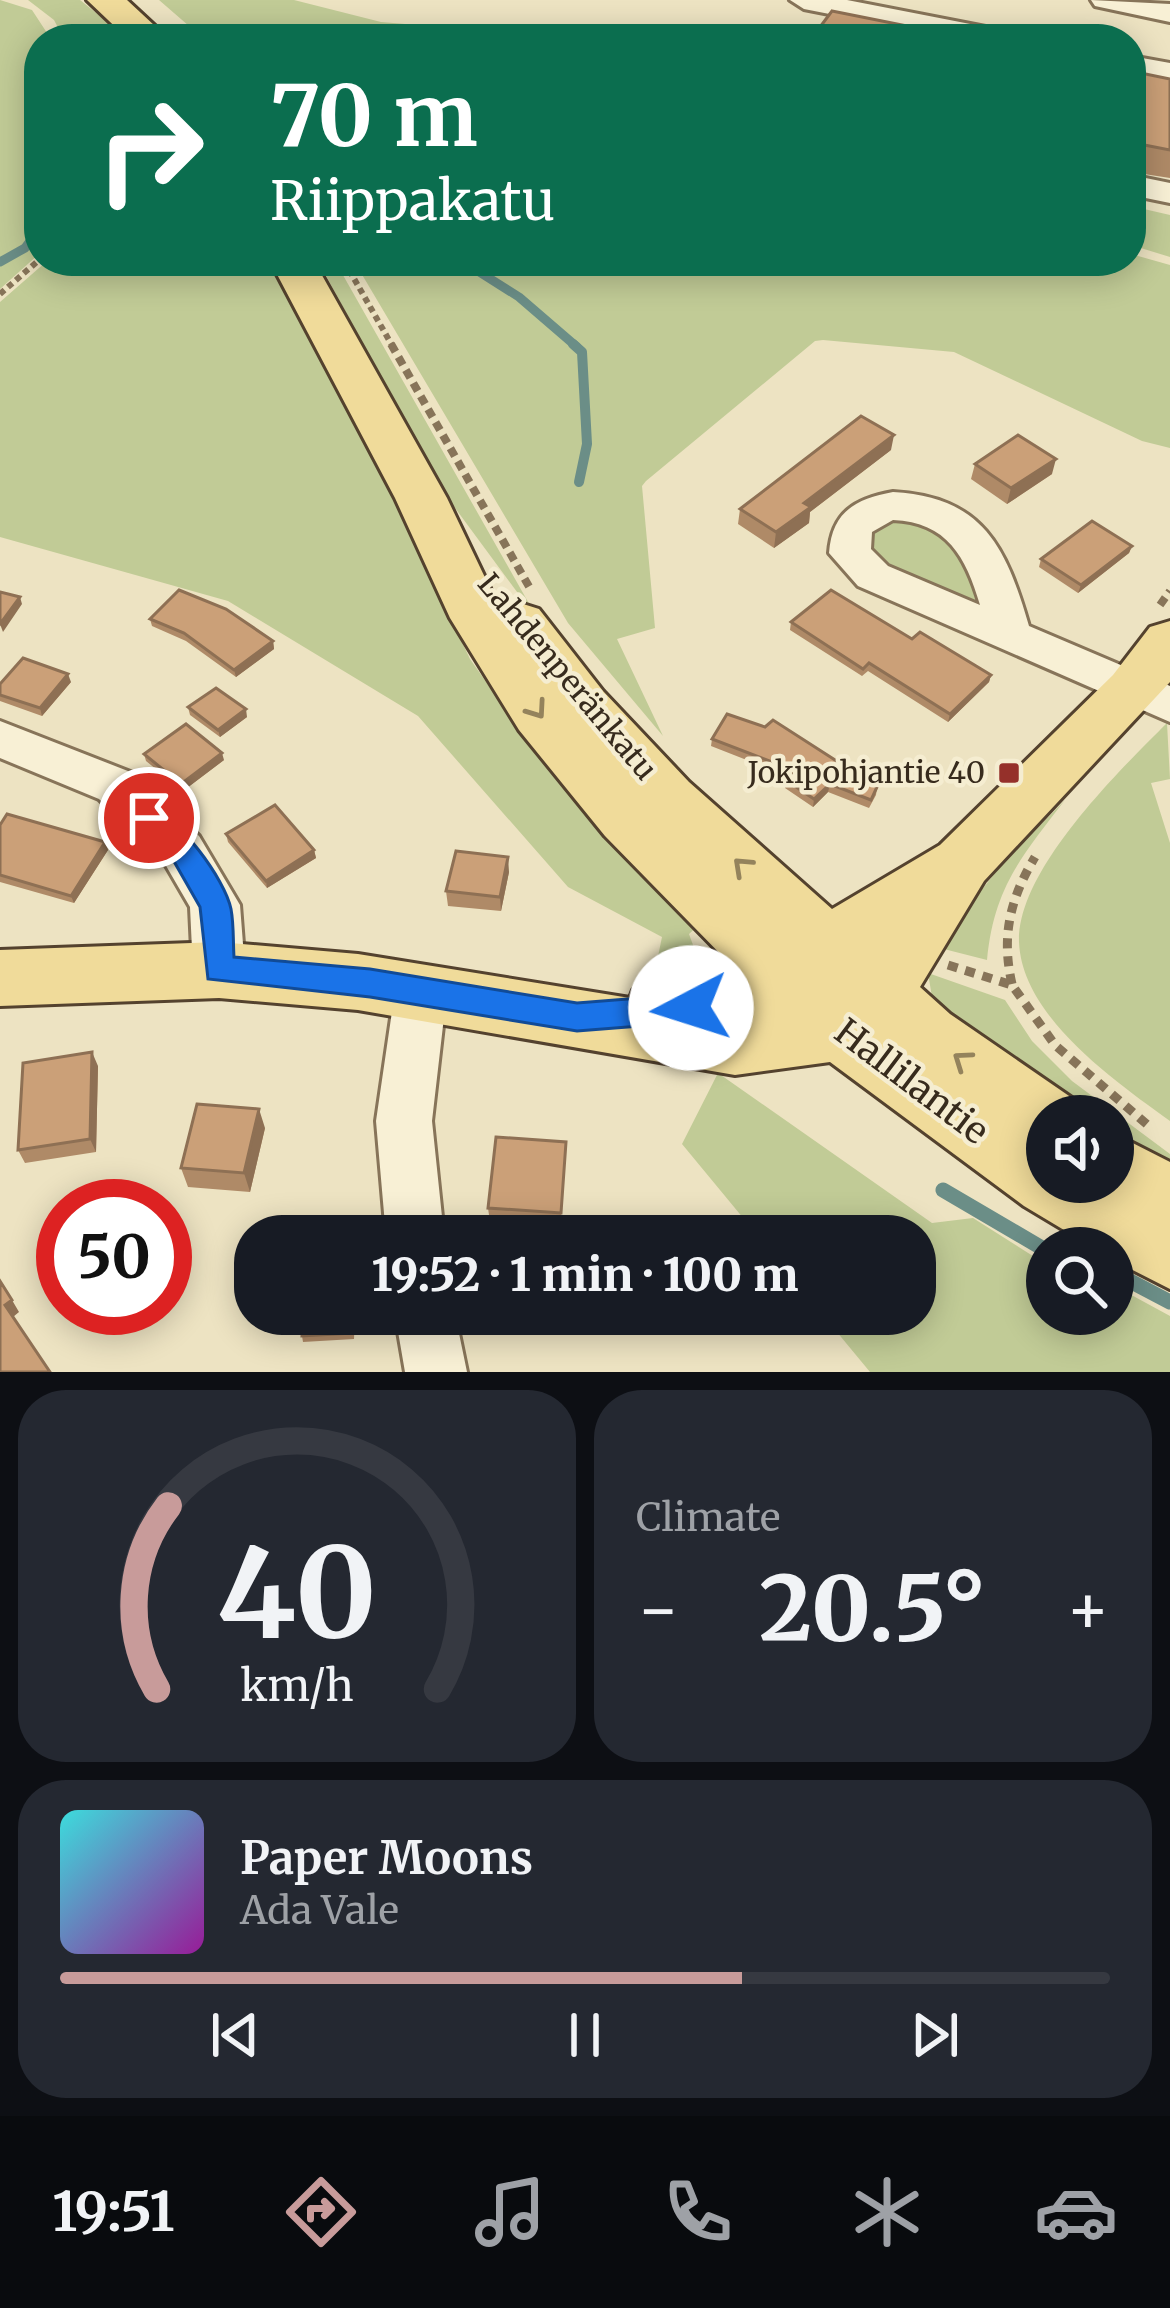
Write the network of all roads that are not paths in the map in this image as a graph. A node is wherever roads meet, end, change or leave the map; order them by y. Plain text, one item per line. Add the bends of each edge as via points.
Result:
1 (105, 0) edge
2 (804, 0) edge
3 (1105, 0) edge
4 (836, 6) junction
5 (1170, 13) edge
6 (133, 24) edge
7 (823, 24) edge
8 (926, 24) edge
9 (300, 276) edge
10 (1010, 635) dead end
11 (1170, 640) edge
12 (1151, 698) edge
13 (0, 740) edge
14 (962, 863) junction
15 (806, 960) junction
16 (219, 970) junction
17 (0, 978) edge
18 (878, 991) junction
19 (421, 992) junction
20 (577, 1017) junction
21 (1026, 1105) edge
22 (1134, 1150) edge
23 (1026, 1156) edge
24 (1170, 1201) edge
25 (1085, 1203) edge
26 (413, 1215) edge
27 (1170, 1253) edge
28 (429, 1335) edge
29 (436, 1372) edge

1 - 6 main road
2 - 4 street
3 - 5 street
4 - 7 street
4 - 8 street
9 - 15 main road, Lahdenperänkatu via 477,618 538,715 627,819
10 - 12 street
11 - 12 main road
12 - 14 main road
13 - 16 street via 116,786 182,850 215,905
14 - 15 main road
14 - 18 main road
15 - 18 main road, Hallilantie
15 - 20 main road via 729,1005
16 - 17 main road
16 - 19 main road
18 - 20 main road via 735,1045
21 -> 18 main road, Hallilantie
18 - 23 main road, Hallilantie
19 - 20 main road
19 - 26 street via 404,1121
22 - 24 main road
25 - 27 main road, Hallilantie
28 - 29 street

